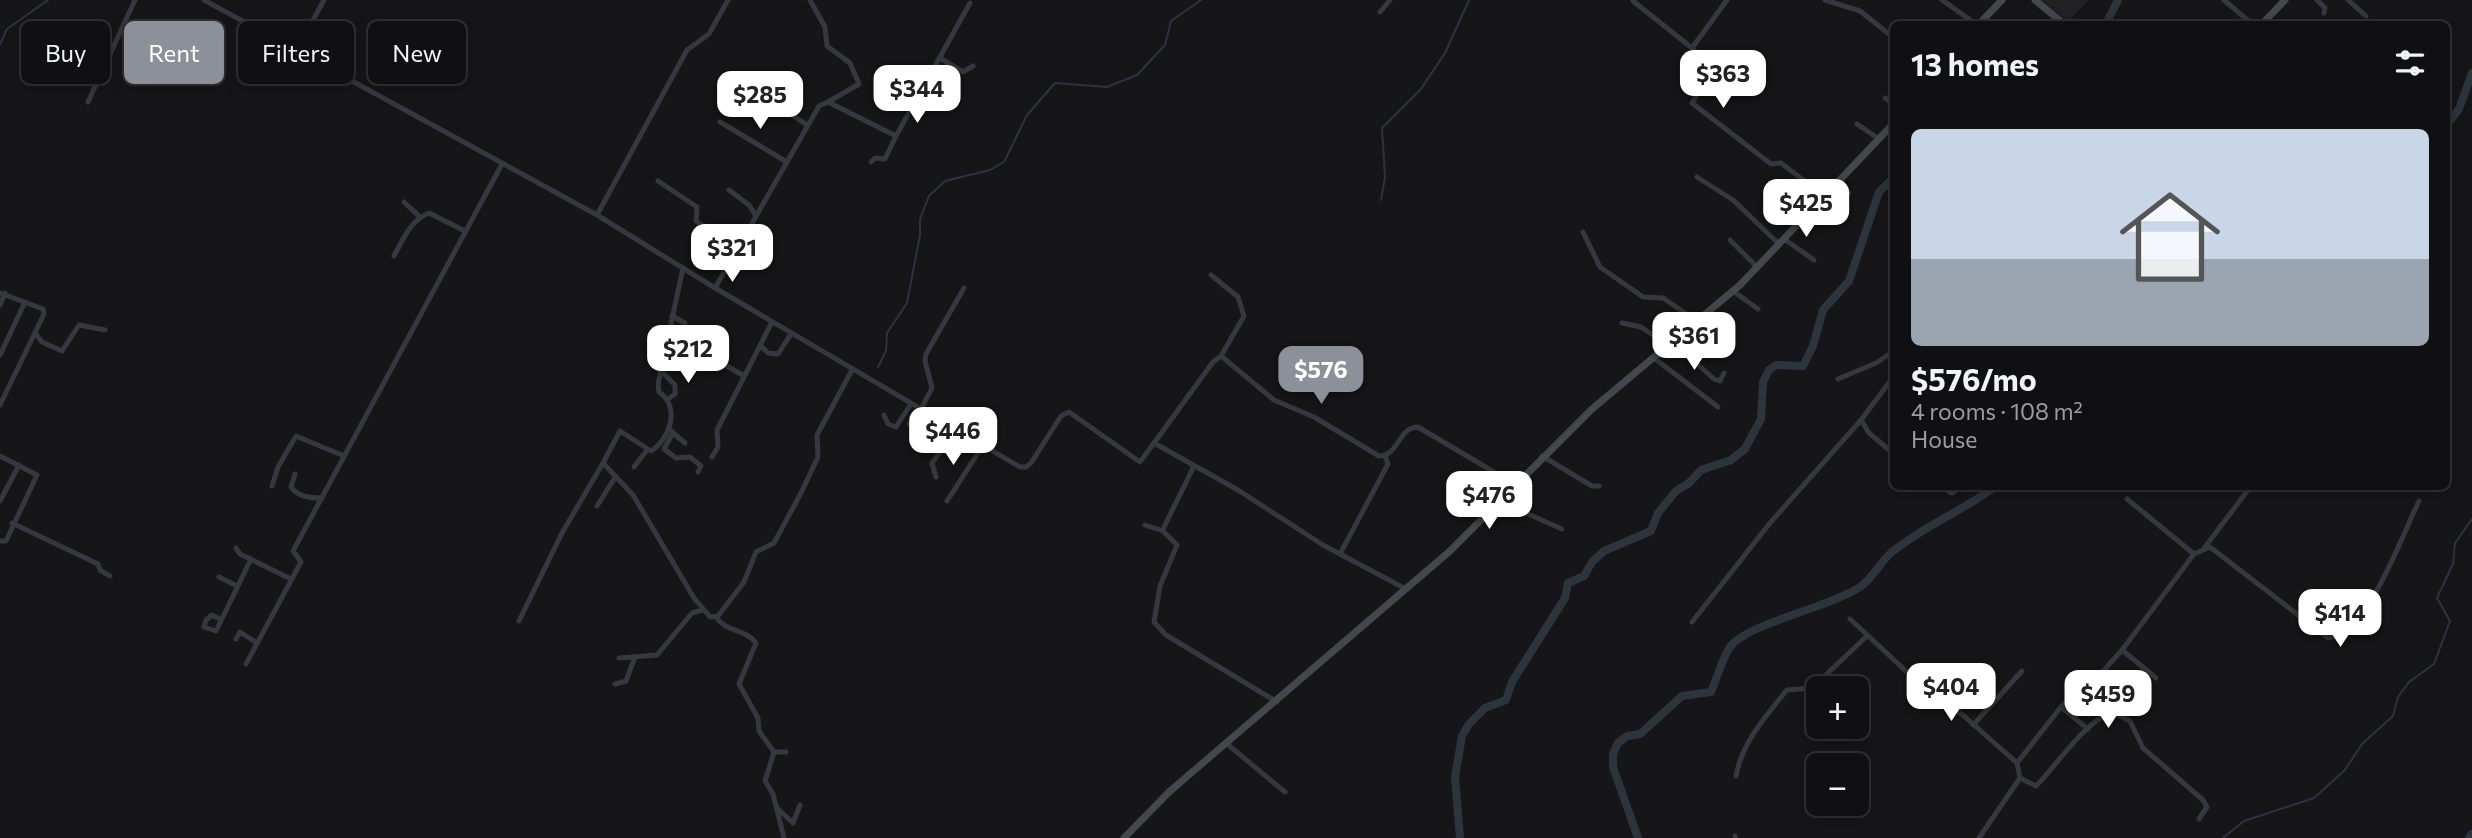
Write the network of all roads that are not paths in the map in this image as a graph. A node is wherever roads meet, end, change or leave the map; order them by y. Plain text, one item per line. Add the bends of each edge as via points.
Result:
1 (135, 0) edge
2 (204, 0) edge
3 (324, 0) edge
4 (728, 0) edge
5 (810, 0) edge
6 (1390, 0) edge
7 (1727, 0) edge
8 (1825, 0) edge
9 (1942, 0) edge
10 (2035, 0) edge
11 (2224, 0) edge
12 (2285, 0) edge
13 (2317, 0) edge
14 (2348, 0) edge
15 (1633, 1) edge
16 (1999, 1) edge
17 (970, 2) dead end
18 (1380, 12) dead end
19 (2324, 13) dead end
20 (2366, 16) dead end
21 (242, 21) edge
22 (312, 21) edge
23 (1974, 21) edge
24 (1981, 21) edge
25 (2060, 21) edge
26 (2248, 21) edge
27 (2265, 21) edge
28 (1890, 35) edge
29 (1692, 48) junction
30 (940, 58) junction
31 (973, 66) dead end
32 (354, 83) edge
33 (772, 97) dead end
34 (1885, 98) dead end
35 (88, 102) dead end
36 (1890, 102) edge
37 (828, 103) junction
38 (720, 122) dead end
39 (1857, 124) dead end
40 (807, 125) junction
41 (1890, 127) edge
42 (896, 136) junction
43 (1879, 139) junction
44 (787, 162) junction
45 (871, 162) dead end
46 (502, 164) junction
47 (1697, 177) dead end
48 (658, 181) dead end
49 (1837, 183) junction
50 (729, 190) dead end
51 (1849, 193) dead end
52 (1824, 197) junction
53 (404, 202) dead end
54 (597, 215) junction
55 (756, 216) junction
56 (421, 217) junction
57 (465, 231) junction
58 (1583, 232) dead end
59 (1730, 240) dead end
60 (1781, 242) junction
61 (736, 250) junction
62 (394, 256) dead end
63 (1814, 260) dead end
64 (1757, 267) junction
65 (683, 268) junction
66 (1211, 275) dead end
67 (715, 288) junction
68 (964, 288) dead end
69 (1733, 291) junction
70 (3, 293) edge
71 (25, 302) junction
72 (0, 304) edge
73 (1758, 309) dead end
74 (672, 316) junction
75 (1698, 321) junction
76 (772, 322) junction
77 (685, 323) dead end
78 (1622, 323) dead end
79 (105, 330) dead end
80 (669, 332) junction
81 (35, 333) junction
82 (791, 334) junction
83 (1671, 344) junction
84 (760, 345) junction
85 (1890, 354) edge
86 (0, 355) edge
87 (1221, 356) junction
88 (1654, 358) junction
89 (852, 370) junction
90 (661, 371) junction
91 (1724, 373) dead end
92 (744, 376) junction
93 (1838, 379) dead end
94 (1890, 381) edge
95 (0, 388) edge
96 (7, 391) junction
97 (668, 399) junction
98 (0, 405) edge
99 (909, 406) junction
100 (1718, 407) dead end
101 (920, 411) junction
102 (884, 415) dead end
103 (1861, 420) junction
104 (909, 424) dead end
105 (671, 430) junction
106 (956, 430) junction
107 (685, 443) dead end
108 (1154, 443) junction
109 (982, 447) junction
110 (647, 450) junction
111 (1890, 451) edge
112 (0, 456) edge
113 (1385, 456) junction
114 (1542, 456) junction
115 (344, 457) junction
116 (712, 457) dead end
117 (603, 463) junction
118 (19, 465) junction
119 (1194, 466) junction
120 (634, 467) dead end
121 (698, 472) dead end
122 (295, 474) dead end
123 (616, 476) junction
124 (936, 477) dead end
125 (1516, 485) junction
126 (272, 486) dead end
127 (1599, 486) dead end
128 (2248, 490) edge
129 (322, 498) junction
130 (2127, 499) dead end
131 (0, 501) edge
132 (947, 501) dead end
133 (1499, 501) junction
134 (2419, 501) dead end
135 (597, 506) dead end
136 (12, 523) junction
137 (1145, 525) dead end
138 (1562, 529) dead end
139 (1163, 531) junction
140 (0, 541) edge
141 (2205, 547) junction
142 (236, 548) dead end
143 (1340, 554) junction
144 (2194, 554) junction
145 (251, 559) junction
146 (110, 576) dead end
147 (219, 578) dead end
148 (291, 579) junction
149 (237, 586) junction
150 (1406, 589) junction
151 (702, 610) junction
152 (716, 617) junction
153 (220, 619) dead end
154 (1850, 620) dead end
155 (519, 621) dead end
156 (1692, 622) dead end
157 (1867, 636) junction
158 (236, 639) dead end
159 (257, 643) junction
160 (2122, 650) junction
161 (635, 657) junction
162 (619, 658) dead end
163 (246, 664) dead end
164 (2022, 671) dead end
165 (2156, 678) dead end
166 (615, 684) dead end
167 (1277, 702) junction
168 (2061, 708) junction
169 (1973, 725) junction
170 (2088, 729) junction
171 (1227, 744) junction
172 (774, 751) junction
173 (786, 752) dead end
174 (2017, 763) junction
175 (1736, 776) dead end
176 (2020, 778) junction
177 (1285, 792) dead end
178 (800, 805) dead end
179 (777, 808) junction
180 (2199, 819) dead end
181 (784, 838) edge
182 (1124, 838) edge
183 (1979, 838) edge

1 - 35 street
2 - 21 street
3 - 22 street
4 - 54 street via 709,34 687,50
5 - 37 street via 825,27 827,46 850,63 859,84
6 - 18 street
7 - 29 street
8 - 28 street via 1860,11
9 - 23 street
10 - 25 street
11 - 26 street
12 - 27 street
13 - 19 street
14 - 20 street
15 - 29 street
16 - 24 street
17 - 30 street
29 - 52 street via 1713,68 1692,103 1771,164 1781,163
30 - 31 street via 963,72
30 - 42 street
32 - 46 street
33 - 40 street
34 - 36 street
37 - 40 street via 819,106
37 - 42 street
38 - 44 street
39 - 43 street
40 - 44 street
41 - 43 street
42 - 45 street via 884,159
43 - 49 street
44 - 55 street
46 - 54 street
46 - 57 street
47 - 60 street via 1733,200
48 - 61 street via 697,207 696,221
49 - 51 street
49 - 52 street
50 - 55 street
52 - 60 street
53 - 56 street
54 - 65 street
55 - 61 street
56 - 57 street via 429,213
56 - 62 street
57 - 115 street
58 - 75 street via 1600,267 1643,297 1658,296
59 - 64 street
60 - 63 street
60 - 64 street
61 - 67 street
64 - 69 street
65 - 67 street
65 - 74 street
66 - 87 street via 1238,297 1244,316
67 - 76 street
68 - 101 street via 926,354 932,388
69 - 73 street
69 - 75 street
70 - 71 street
70 - 72 street
71 - 81 street via 44,311
71 - 86 street
74 - 77 street
74 - 80 street
75 - 83 street
76 - 82 street
76 - 84 street
78 - 83 street via 1641,327
79 - 81 street via 79,325 62,351 42,342
80 - 90 street
80 - 92 street
81 - 96 street
82 - 84 street via 778,354 768,353
82 - 89 street
83 - 88 street
83 - 91 street via 1714,379 1720,381
84 - 92 street
85 - 93 street
87 - 108 street
87 - 113 street via 1274,400
88 - 100 street
88 - 114 street
89 - 99 street
89 - 152 street via 820,428 818,457 774,543 756,552 744,582
90 - 97 street via 658,390
90 - 97 street via 675,385 676,394
92 - 116 street via 717,430 718,447
94 - 103 street
95 - 96 street
96 - 98 street
97 - 105 street
99 - 101 street
99 - 102 street via 896,427 888,424
101 - 104 street
101 - 106 street
103 - 111 street
103 - 156 street via 1770,523
105 - 107 street
105 - 110 street via 654,450
105 - 121 street via 664,449 676,457 690,457 701,466
106 - 109 street
106 - 124 street via 932,463
108 - 109 street via 1140,462 1069,412 1061,416 1026,467
108 - 119 street
109 - 132 street
110 - 117 street via 620,430
110 - 120 street
112 - 118 street
113 - 125 street via 1407,430 1418,427
113 - 143 street via 1388,464
114 - 125 street
114 - 127 street
115 - 126 street via 296,436
115 - 129 street
117 - 123 street
117 - 155 street
118 - 131 street
118 - 136 street via 37,478
119 - 139 street
119 - 143 street
122 - 129 street via 293,491
123 - 135 street
123 - 151 street
125 - 133 street
128 - 141 street
129 - 148 street via 293,551 301,561
130 - 144 street
133 - 138 street
133 - 150 street
134 - 141 street via 2384,581 2368,606 2334,637 2328,638 2223,555
136 - 140 street via 6,541
136 - 146 street via 98,564
137 - 139 street
139 - 167 street via 1177,545 1160,586 1155,625
141 - 144 street
142 - 145 street
143 - 150 street
144 - 160 street
145 - 148 street
145 - 149 street
147 - 149 street
148 - 159 street
149 - 153 street
150 - 167 street
151 - 152 street
151 - 161 street via 692,613 657,655
152 - 172 street via 756,643 739,684 758,718 759,731
154 - 157 street
157 - 169 street
157 - 175 street via 1812,688 1787,690 1754,731 1738,761
158 - 159 street via 240,632
159 - 163 street
160 - 165 street
160 - 168 street via 2088,688
161 - 162 street
161 - 166 street via 626,681
164 - 169 street
167 - 171 street
168 - 170 street
168 - 174 street
169 - 174 street
170 - 176 street via 2036,786
170 - 180 street via 2109,714 2124,716 2143,748 2207,804
171 - 177 street
171 - 182 street via 1169,792
172 - 173 street
172 - 179 street via 765,781
174 - 176 street
176 - 183 street
178 - 179 street via 793,823
179 - 181 street

